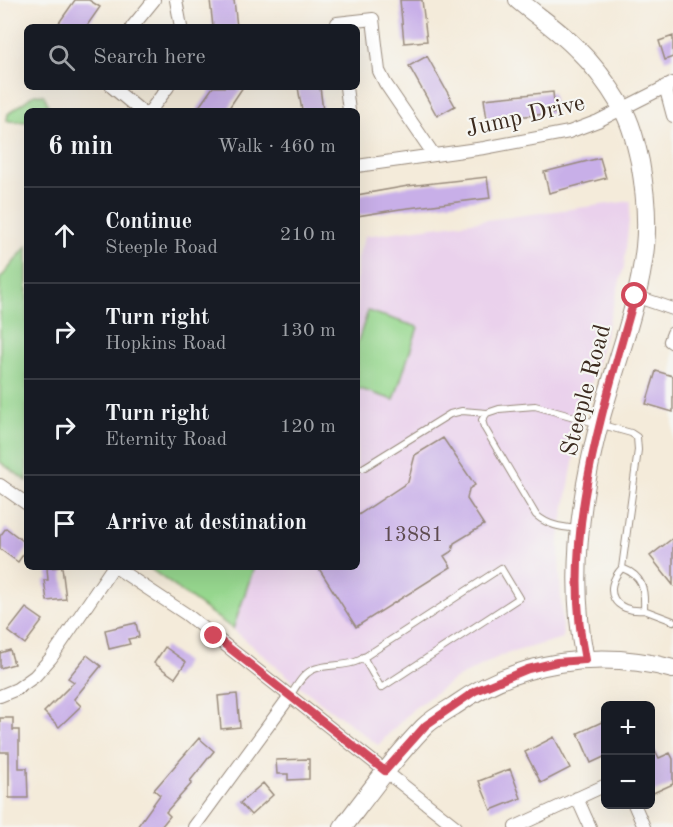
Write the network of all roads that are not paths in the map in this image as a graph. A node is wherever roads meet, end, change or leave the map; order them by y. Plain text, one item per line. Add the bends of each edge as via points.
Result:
1 (154, 0) edge
2 (176, 0) edge
3 (518, 0) edge
4 (134, 24) edge
5 (180, 24) edge
6 (337, 24) edge
7 (669, 85) edge
8 (116, 90) edge
9 (166, 90) edge
10 (346, 90) edge
11 (137, 108) edge
12 (152, 108) edge
13 (349, 108) edge
14 (622, 108) junction
15 (673, 116) edge
16 (434, 155) junction
17 (360, 166) edge
18 (635, 296) junction
19 (673, 309) edge
20 (673, 333) edge
21 (673, 343) edge
22 (487, 413) junction
23 (599, 425) junction
24 (363, 468) dead end
25 (0, 485) edge
26 (24, 502) edge
27 (579, 529) junction
28 (622, 568) junction
29 (112, 570) edge
30 (119, 570) edge
31 (645, 610) junction
32 (673, 621) edge
33 (363, 657) junction
34 (585, 660) junction
35 (673, 669) edge
36 (0, 696) edge
37 (290, 696) junction
38 (385, 771) junction
39 (601, 787) edge
40 (578, 798) junction
41 (636, 809) edge
42 (194, 827) edge
43 (343, 827) edge
44 (456, 827) edge
45 (515, 827) edge
46 (590, 827) edge
47 (644, 827) edge

1 - 4 street
2 - 5 street
3 - 14 street, Steeple Road via 576,47
6 - 16 street via 373,19 385,83
7 - 14 street, Jump Drive
7 - 15 street
8 - 11 street
9 - 12 street
10 - 13 street
14 - 16 street, Jump Drive via 569,132
14 - 18 street, Steeple Road via 637,149 645,191 645,246
16 - 17 street, Jump Drive
18 - 19 street
18 - 23 street, Steeple Road
20 - 21 street
22 - 23 lane via 535,406
22 - 24 lane via 450,414
22 - 27 lane via 482,420 484,427 536,515 545,523
23 - 27 street, Steeple Road
23 - 28 lane via 631,433 639,443
25 - 26 street
27 - 34 street, Steeple Road via 576,587
28 - 31 lane via 637,576 644,586
28 - 31 lane via 612,584 617,604 624,609
29 - 36 street via 51,658 35,676
30 - 37 street via 186,614
31 - 32 lane
33 - 33 lane via 381,688 519,597 501,568
33 - 37 lane via 349,665 314,669
34 - 35 street via 625,659
34 - 38 street via 528,669 475,691 426,725
37 - 38 street
37 - 42 street
38 - 43 street
38 - 44 street
39 - 40 street
40 - 45 street
40 - 46 street
41 - 47 street

